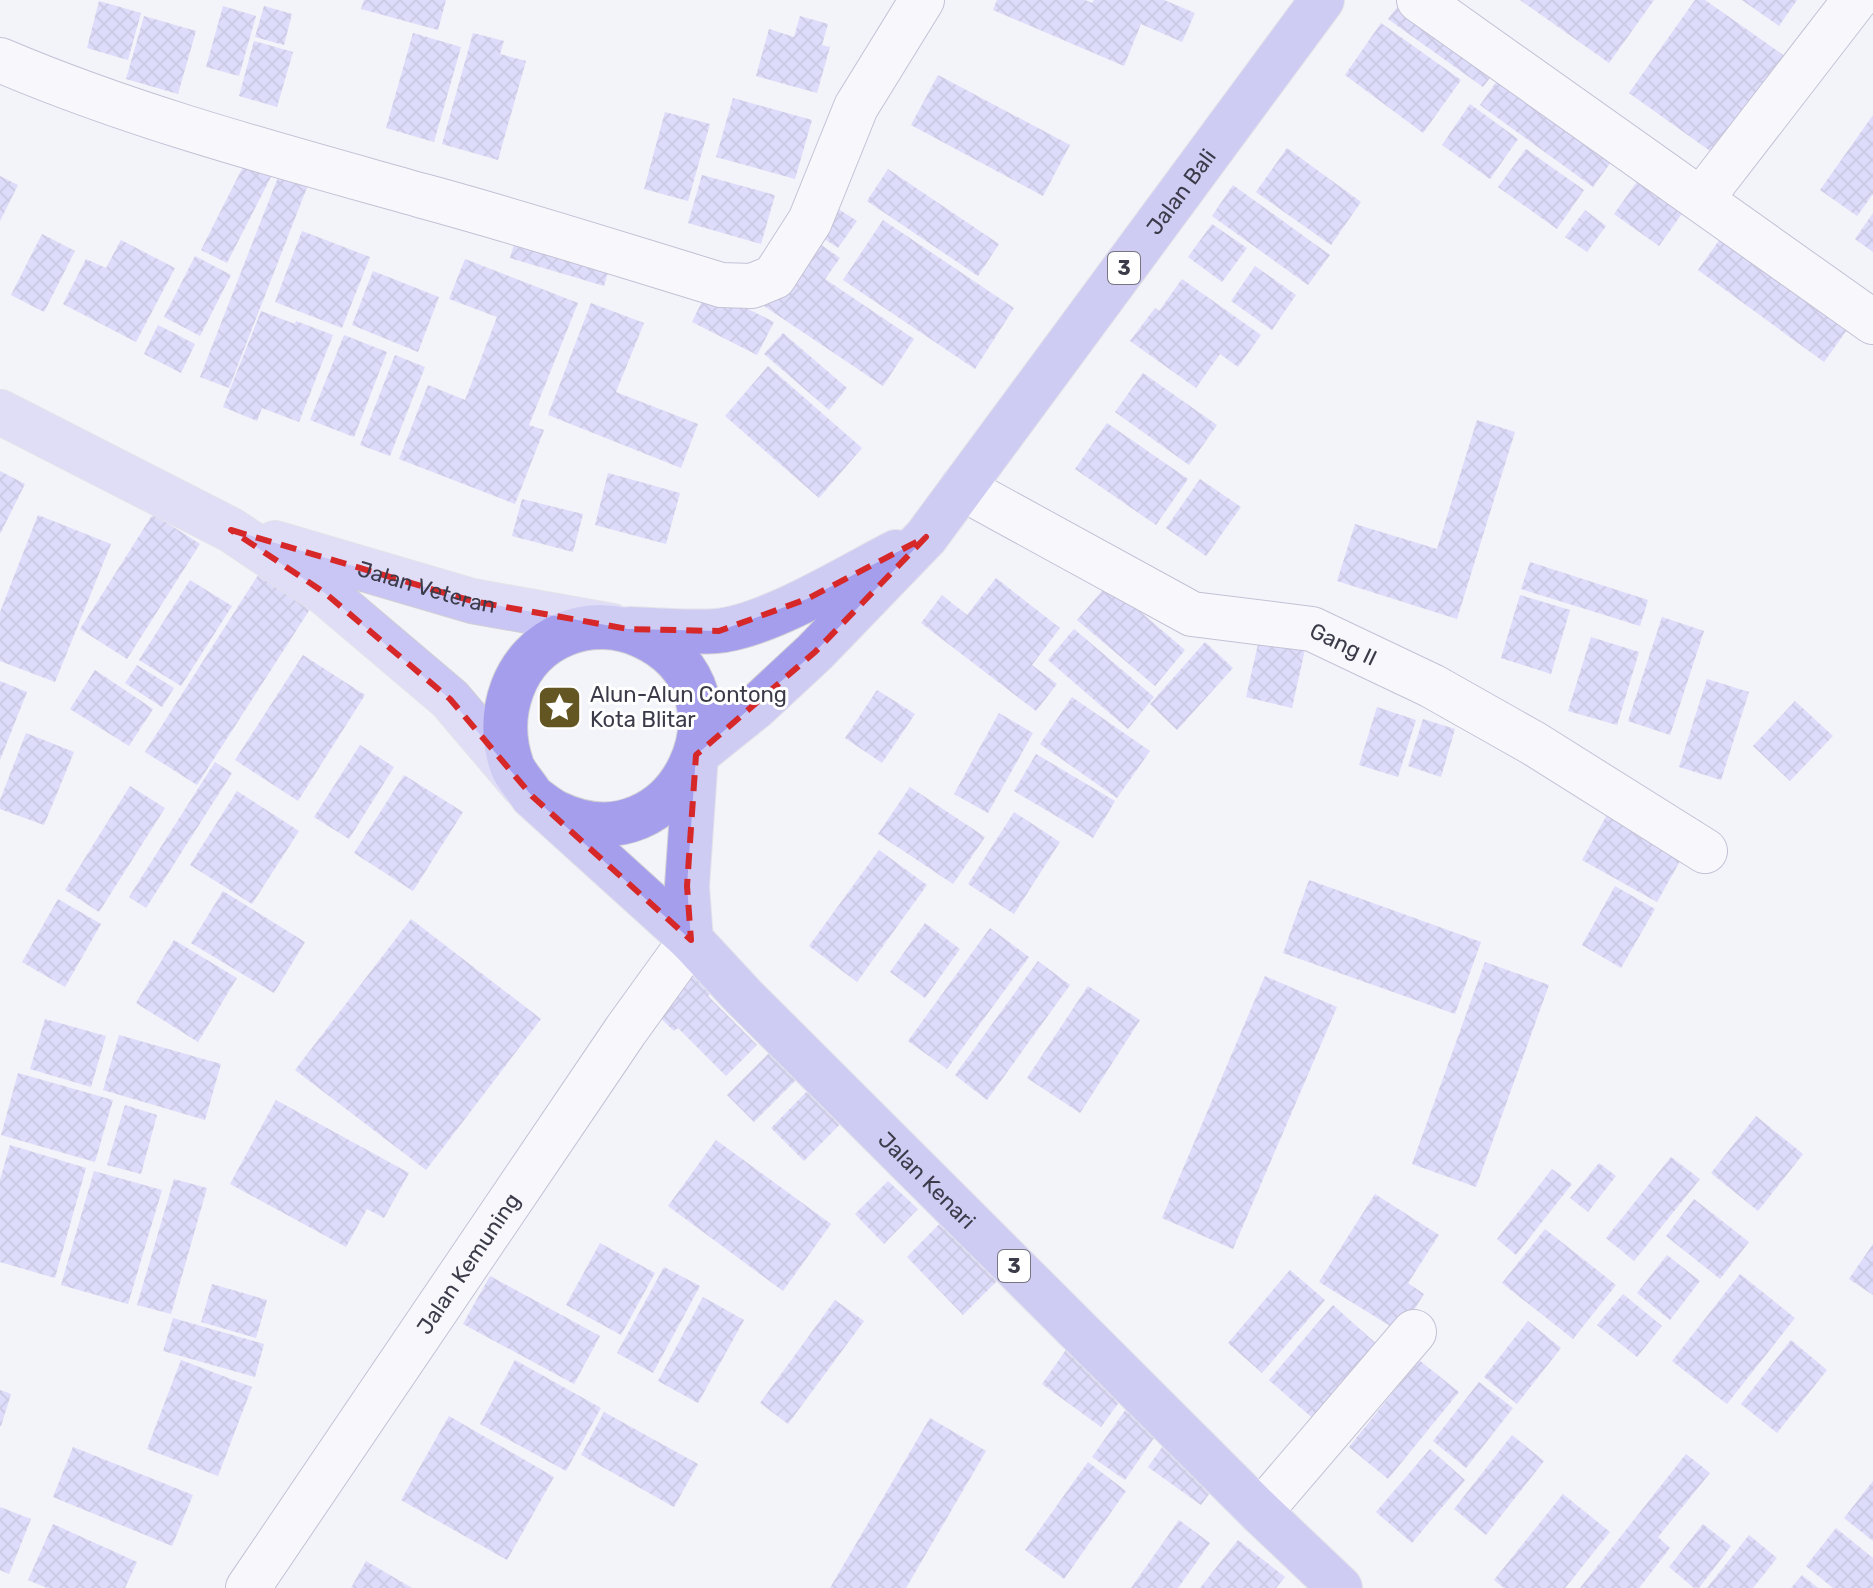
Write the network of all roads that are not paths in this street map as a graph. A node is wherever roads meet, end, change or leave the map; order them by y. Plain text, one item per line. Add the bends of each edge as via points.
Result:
1 (922, 0) edge
2 (1322, 0) edge
3 (1419, 0) edge
4 (1855, 0) edge
5 (0, 60) edge
6 (1702, 198) junction
7 (1873, 322) edge
8 (0, 412) edge
9 (962, 488) junction
10 (231, 530) junction
11 (926, 537) junction
12 (628, 629) junction
13 (696, 755) junction
14 (532, 796) junction
15 (1705, 851) dead end
16 (691, 940) junction
17 (1414, 1332) dead end
18 (1260, 1512) junction
19 (248, 1588) edge
20 (1340, 1588) edge

1 - 5 street via 856,107 810,221 774,277 752,286 721,285 262,151
2 - 9 highway, Jalan Bali / 3
3 - 6 street
4 - 6 street
6 - 7 street
8 - 10 main road, Jalan Veteran
9 - 11 highway, Jalan Bali / 3
9 - 15 street, Gang II via 1192,614 1312,629 1432,686
10 - 12 main road, Jalan Veteran via 472,601
10 - 14 main road, Jalan Veteran via 325,593 397,652 450,699
11 - 12 highway, 3 via 759,620 719,631
11 - 13 highway, 3 via 815,652
12 - 13 highway, 3 via 657,642 680,664 695,691 701,723
12 - 14 highway, 3 via 596,626 565,634 538,651 517,676 506,706 504,739 513,769
13 - 14 highway, 3 via 684,781 665,802 640,817 612,824 582,823 555,813
13 - 16 highway, 3 via 687,886
14 - 16 highway, 3
16 - 18 highway, Jalan Kenari / 3
16 - 19 street, Jalan Kemuning
17 - 18 street
18 - 20 highway, Jalan Kenari / 3

